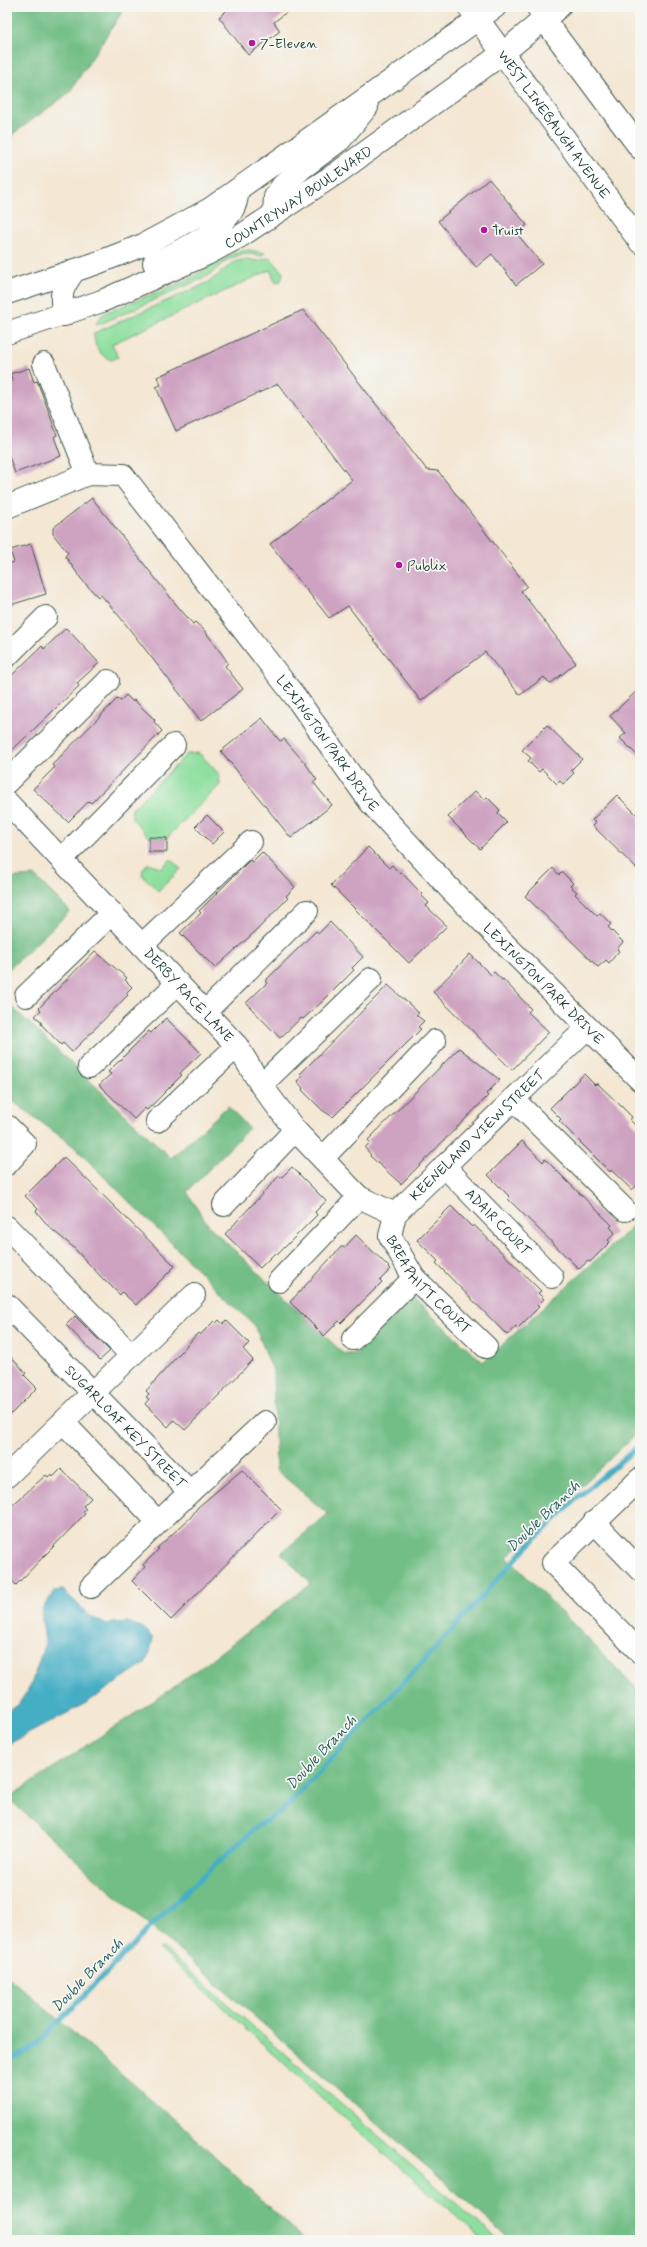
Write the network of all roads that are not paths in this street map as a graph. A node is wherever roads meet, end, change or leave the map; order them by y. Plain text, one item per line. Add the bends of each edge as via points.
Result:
1 (480, 11) edge
2 (547, 11) edge
3 (503, 53) junction
4 (381, 89) junction
5 (640, 148) edge
6 (237, 190) junction
7 (274, 213) junction
8 (640, 242) edge
9 (75, 270) junction
10 (7, 293) edge
11 (72, 312) junction
12 (7, 333) edge
13 (44, 364) dead end
14 (88, 474) junction
15 (7, 507) edge
16 (46, 617) dead end
17 (7, 656) edge
18 (108, 681) dead end
19 (174, 745) dead end
20 (7, 782) edge
21 (7, 802) edge
22 (251, 842) dead end
23 (62, 859) junction
24 (307, 911) dead end
25 (112, 912) junction
26 (142, 945) junction
27 (371, 979) dead end
28 (178, 983) junction
29 (26, 996) dead end
30 (205, 1012) junction
31 (588, 1028) junction
32 (435, 1041) dead end
33 (237, 1046) junction
34 (89, 1067) dead end
35 (640, 1080) edge
36 (261, 1085) junction
37 (513, 1099) junction
38 (157, 1121) dead end
39 (7, 1126) edge
40 (295, 1130) junction
41 (323, 1158) junction
42 (7, 1164) edge
43 (444, 1166) junction
44 (359, 1197) junction
45 (224, 1205) dead end
46 (624, 1210) dead end
47 (395, 1214) junction
48 (7, 1227) edge
49 (552, 1277) dead end
50 (414, 1278) junction
51 (280, 1282) dead end
52 (194, 1295) dead end
53 (7, 1305) edge
54 (354, 1339) dead end
55 (486, 1347) dead end
56 (131, 1355) junction
57 (93, 1392) junction
58 (63, 1422) junction
59 (265, 1422) dead end
60 (7, 1476) edge
61 (640, 1479) edge
62 (190, 1492) junction
63 (158, 1522) junction
64 (594, 1522) junction
65 (640, 1570) edge
66 (91, 1588) dead end
67 (640, 1652) edge

1 - 3 street, WEST LINEBAUGH AVENUE
1 - 4 street
2 - 3 street, COUNTRYWAY BOULEVARD
2 - 5 street
3 - 7 street, COUNTRYWAY BOULEVARD via 337,173
3 - 8 street, WEST LINEBAUGH AVENUE
4 - 6 street
4 - 7 street via 340,140 282,186 275,197
6 - 9 street via 210,209 143,245
6 - 11 street via 238,197 227,219 209,234 106,286
7 - 11 street, COUNTRYWAY BOULEVARD via 239,237 207,254
9 - 10 street
9 - 11 street via 65,283 60,298
11 - 12 street, COUNTRYWAY BOULEVARD
13 - 14 street
14 - 15 street, LEXINGTON PARK DRIVE
14 - 31 street, LEXINGTON PARK DRIVE via 123,475 297,699 370,802 452,890
16 - 17 street
18 - 20 street
19 - 23 street
21 - 23 street, DERBY RACE LANE
22 - 26 street
23 - 25 street, DERBY RACE LANE
24 - 30 street
25 - 26 street, DERBY RACE LANE
25 - 29 street
26 - 28 street, DERBY RACE LANE
27 - 36 street
28 - 30 street, DERBY RACE LANE
28 - 34 street
30 - 33 street, DERBY RACE LANE
31 - 35 street, LEXINGTON PARK DRIVE
31 - 37 street, KEENELAND VIEW STREET
32 - 41 street
33 - 36 street, DERBY RACE LANE
33 - 38 street
36 - 40 street, DERBY RACE LANE
37 - 43 street, KEENELAND VIEW STREET
37 - 46 street
39 - 42 street via 25,1144
40 - 41 street, DERBY RACE LANE
40 - 45 street
41 - 44 street, DERBY RACE LANE
43 - 47 street, KEENELAND VIEW STREET
43 - 49 street, ADAIR COURT
44 - 47 street
44 - 51 street
47 - 50 street, BREAPHITT COURT via 390,1236
48 - 56 street
50 - 54 street
50 - 55 street, BREAPHITT COURT
52 - 56 street
53 - 57 street, SUGARLOAF KEY STREET
56 - 57 street
57 - 58 street
57 - 62 street, SUGARLOAF KEY STREET
58 - 60 street
58 - 63 street
59 - 62 street, SUGARLOAF KEY STREET
61 - 64 street
62 - 63 street
63 - 66 street
64 - 65 street
64 - 67 street via 553,1563

